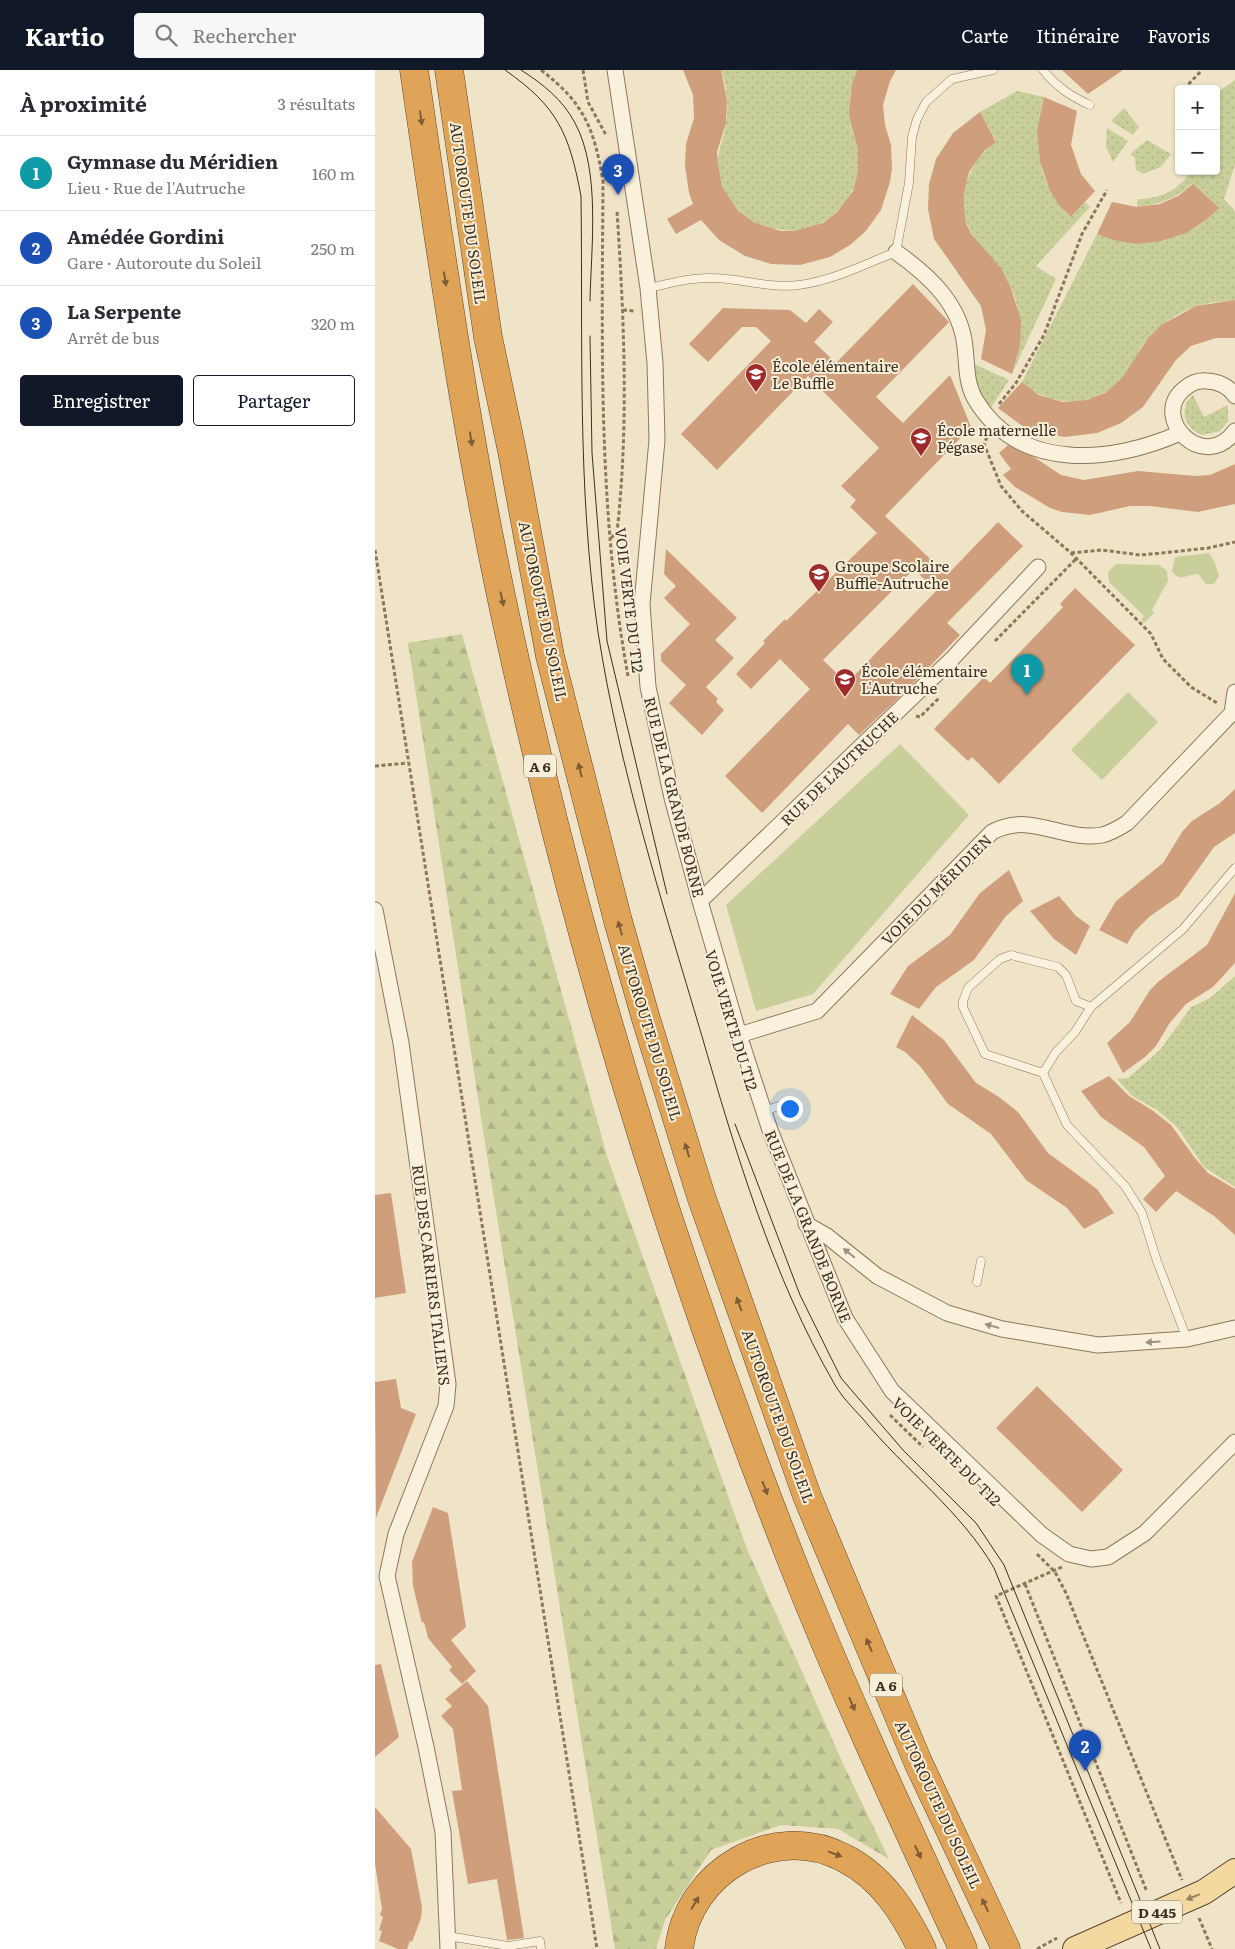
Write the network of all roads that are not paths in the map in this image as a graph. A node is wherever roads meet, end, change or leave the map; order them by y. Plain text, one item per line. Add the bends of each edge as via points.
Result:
1 (414, 70) edge
2 (449, 70) edge
3 (615, 70) edge
4 (993, 70) edge
5 (1043, 70) edge
6 (1090, 105) dead end
7 (896, 252) junction
8 (648, 288) junction
9 (1235, 396) edge
10 (1235, 431) edge
11 (1180, 433) junction
12 (1038, 567) dead end
13 (1235, 692) edge
14 (1233, 715) edge
15 (1235, 868) edge
16 (700, 901) junction
17 (375, 910) edge
18 (1091, 1007) junction
19 (739, 1035) junction
20 (1043, 1073) junction
21 (787, 1103) dead end
22 (764, 1111) junction
23 (807, 1224) junction
24 (981, 1261) dead end
25 (977, 1282) dead end
26 (1235, 1328) edge
27 (1187, 1339) junction
28 (1235, 1442) edge
29 (1235, 1871) edge
30 (448, 1943) edge
31 (541, 1949) edge
32 (679, 1949) edge
33 (922, 1949) edge
34 (963, 1949) edge
35 (1006, 1949) edge
36 (1077, 1949) edge

1 -> 34 highway, A 6 via 473,455 493,560 541,771 610,1030 711,1342 800,1581 881,1772
35 -> 2 highway, AUTOROUTE DU SOLEIL / A 6 via 918,1762 807,1496 701,1196 646,1019 550,656 488,337
3 - 8 street, RUE DE LA GRANDE BORNE
4 - 7 lane via 951,79 926,102 912,137
5 - 6 lane via 1069,96
7 - 8 lane via 818,282 797,286 693,278
7 - 11 street via 922,271 956,312 965,346 967,379 975,398 991,419 1023,442 1074,457 1142,447
8 - 16 street, RUE DE LA GRANDE BORNE via 655,363 657,440 642,604 649,687 672,798
9 - 11 street via 1224,385 1214,381 1202,380 1191,384 1182,391 1173,411
10 - 11 street via 1227,440 1207,447 1197,445
12 - 16 street, RUE DE L'AUTRUCHE via 951,660
13 - 14 street
14 - 19 street, VOIE DU MÉRIDIEN via 1127,824 1112,832 1088,836 1020,824 1005,825 992,832 817,1011
15 - 18 lane via 1183,929
16 - 19 street, RUE DE LA GRANDE BORNE
17 - 30 street, RUE DES CARRIERS ITALIENS via 401,1043 448,1384 446,1406 396,1534 387,1576 443,1832
18 - 20 lane
18 - 20 lane via 1076,1001 1066,976 1058,967 1017,956 1005,956 968,988 963,1007 985,1054
19 - 22 street, RUE DE LA GRANDE BORNE
20 - 27 lane via 1067,1125 1125,1186 1143,1213 1157,1261
21 - 22 lane
22 - 23 street, RUE DE LA GRANDE BORNE
27 -> 23 street via 1098,1345 1002,1329 947,1314 877,1276
23 - 28 street, RUE DE LA GRANDE BORNE via 845,1318 892,1391 1043,1535 1069,1554 1108,1558 1145,1533
24 - 25 lane
26 - 27 street
29 -> 36 main road, D 445 via 1204,1892
30 - 31 lane via 508,1946 540,1941
32 -> 33 highway via 691,1912 722,1870 756,1851 795,1845 831,1852 867,1873 896,1903

